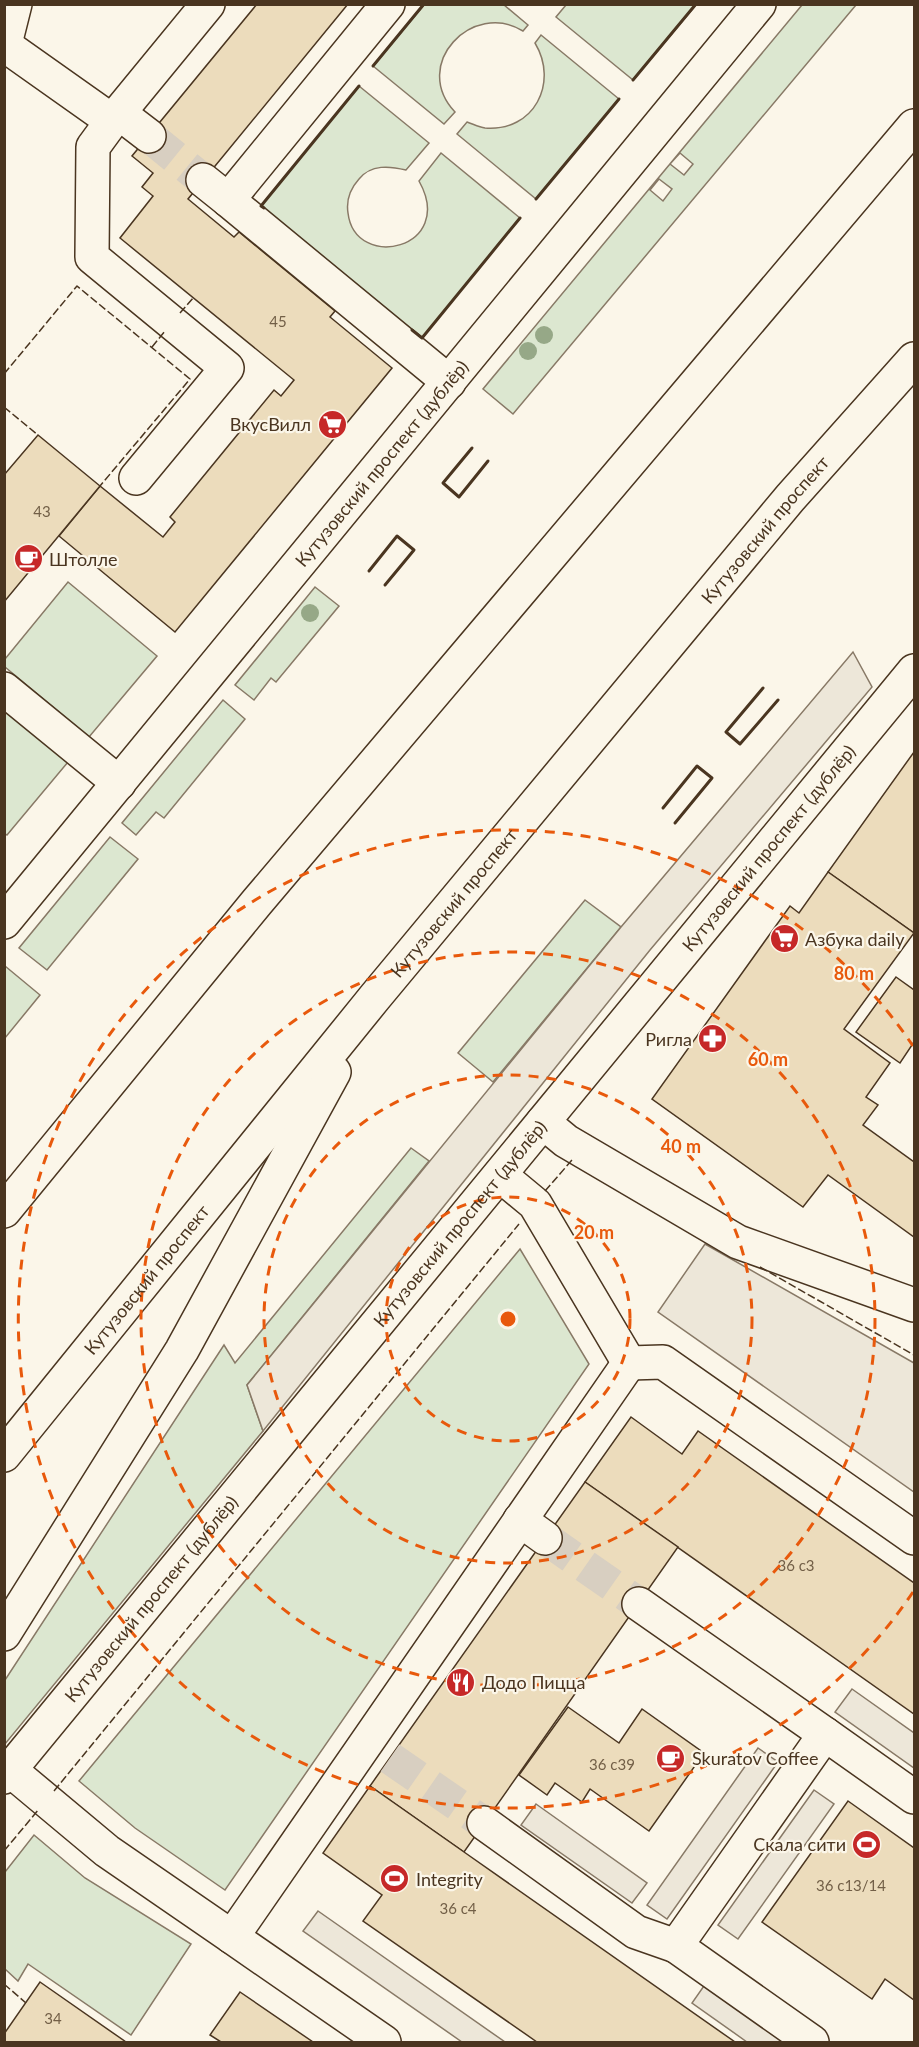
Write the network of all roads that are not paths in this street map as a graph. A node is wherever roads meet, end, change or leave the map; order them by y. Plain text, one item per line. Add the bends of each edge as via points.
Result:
1 (208, 4) edge
2 (388, 4) edge
3 (759, 4) edge
4 (13, 5) edge
5 (5, 47) edge
6 (116, 117) junction
7 (915, 126) edge
8 (149, 136) tunnel mouth
9 (915, 359) edge
10 (449, 382) junction
11 (136, 478) dead end
12 (915, 671) edge
13 (4, 688) edge
14 (119, 783) junction
15 (4, 922) edge
16 (375, 997) junction
17 (543, 1122) junction
18 (500, 1175) junction
19 (4, 1211) edge
20 (915, 1305) edge
21 (629, 1363) junction
22 (4, 1455) edge
23 (915, 1538) edge
24 (639, 1604) tunnel mouth
25 (4, 1634) edge
26 (825, 1734) junction
27 (7, 1774) edge
28 (915, 1797) edge
29 (484, 1823) tunnel mouth
30 (232, 1937) junction
31 (676, 1946) junction
32 (384, 2043) edge
33 (812, 2043) edge

1 - 6 main road
2 - 10 main road via 216,190
3 - 10 main road, Кутузовский проспект (дублёр)
4 - 5 main road
5 - 6 main road
6 - 8 main road
6 - 11 main road via 93,147 92,257 227,368
7 - 19 main road via 265,893
9 - 16 main road, Кутузовский проспект via 783,507
10 - 14 main road, Кутузовский проспект (дублёр)
12 - 17 main road, Кутузовский проспект (дублёр)
13 - 14 main road
14 - 15 main road, Кутузовский проспект (дублёр)
16 - 22 main road, Кутузовский проспект
16 - 25 main road via 182,1350
17 - 18 main road, Кутузовский проспект (дублёр)
17 - 20 main road via 566,1141 738,1242
18 - 21 main road via 535,1204
18 - 27 main road, Кутузовский проспект (дублёр)
21 - 23 main road via 663,1362
21 - 30 main road via 532,1529 379,1749
24 - 26 main road
26 - 28 main road
26 - 31 main road
27 - 30 main road via 46,1800 107,1851
29 - 31 main road via 636,1932
30 - 32 main road
31 - 33 main road

